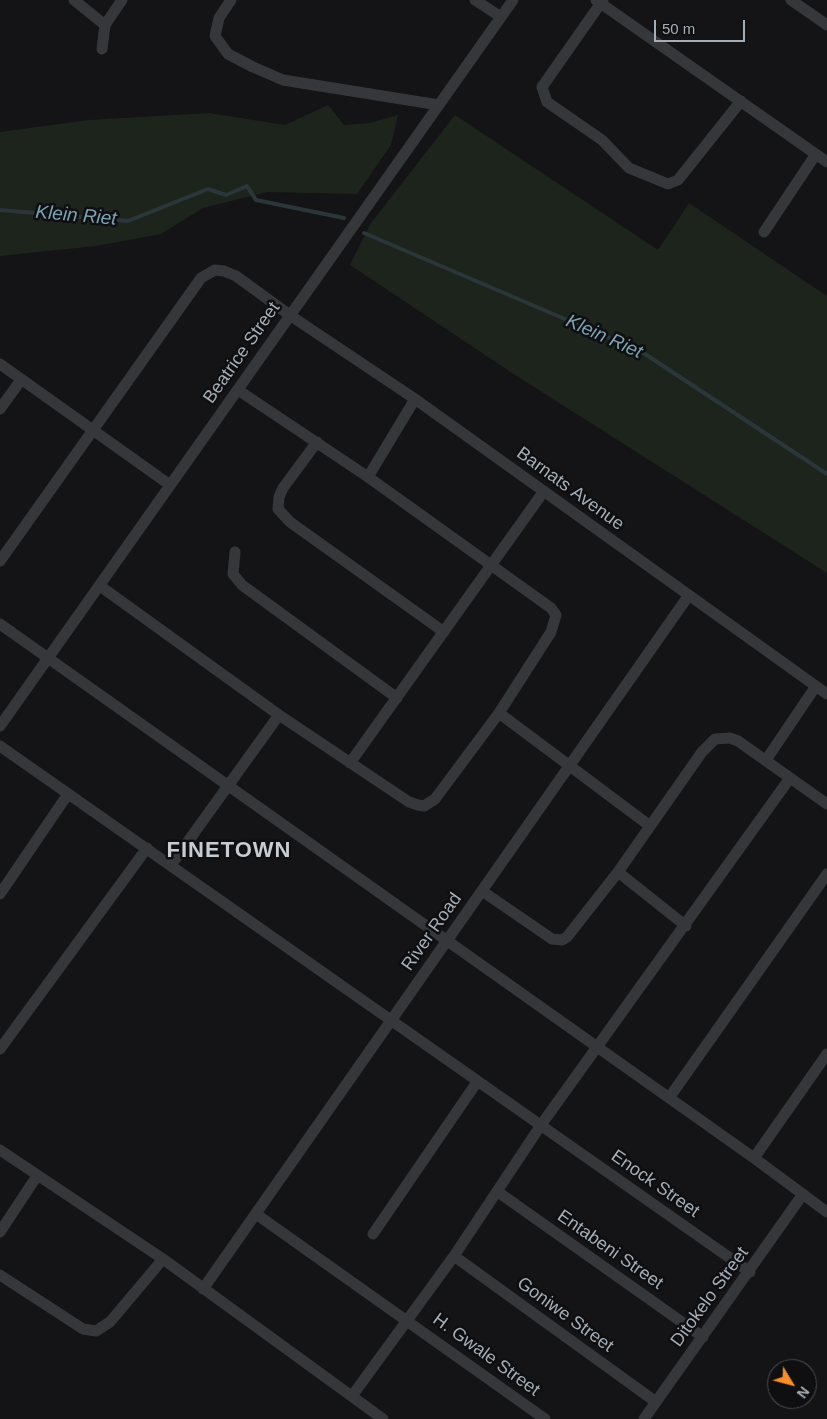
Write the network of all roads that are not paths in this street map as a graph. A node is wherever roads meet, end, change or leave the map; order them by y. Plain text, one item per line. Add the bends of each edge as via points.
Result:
1 (74, 0) edge
2 (122, 0) edge
3 (231, 0) edge
4 (475, 0) edge
5 (513, 0) edge
6 (791, 0) edge
7 (600, 1) edge
8 (501, 17) junction
9 (105, 25) junction
10 (827, 25) edge
11 (102, 49) dead end
12 (741, 101) junction
13 (439, 105) junction
14 (816, 154) junction
15 (827, 162) edge
16 (764, 232) dead end
17 (291, 316) junction
18 (0, 364) edge
19 (21, 380) junction
20 (238, 390) junction
21 (415, 399) junction
22 (0, 409) edge
23 (92, 430) junction
24 (317, 442) junction
25 (368, 477) junction
26 (170, 486) junction
27 (544, 491) junction
28 (235, 552) dead end
29 (0, 561) edge
30 (492, 565) junction
31 (100, 586) junction
32 (689, 595) junction
33 (0, 624) edge
34 (444, 632) junction
35 (48, 658) junction
36 (816, 686) junction
37 (827, 694) edge
38 (397, 698) junction
39 (499, 713) junction
40 (279, 715) junction
41 (0, 726) edge
42 (0, 746) edge
43 (766, 760) junction
44 (350, 763) junction
45 (569, 767) junction
46 (790, 778) junction
47 (229, 786) junction
48 (68, 794) junction
49 (827, 804) edge
50 (650, 826) junction
51 (147, 848) junction
52 (171, 865) junction
53 (618, 872) junction
54 (827, 874) edge
55 (482, 890) junction
56 (0, 894) edge
57 (686, 926) junction
58 (447, 941) junction
59 (392, 1020) junction
60 (0, 1048) edge
61 (598, 1048) junction
62 (827, 1054) edge
63 (477, 1082) junction
64 (669, 1098) junction
65 (541, 1125) junction
66 (0, 1150) edge
67 (754, 1158) junction
68 (37, 1176) junction
69 (498, 1192) junction
70 (804, 1194) junction
71 (827, 1212) edge
72 (256, 1214) junction
73 (0, 1232) edge
74 (373, 1234) dead end
75 (454, 1256) junction
76 (163, 1259) junction
77 (750, 1272) junction
78 (0, 1275) edge
79 (203, 1289) junction
80 (407, 1320) junction
81 (703, 1337) junction
82 (352, 1396) junction
83 (656, 1402) junction
84 (383, 1419) edge
85 (545, 1419) edge
86 (644, 1419) edge

1 - 9 street
2 - 9 street
3 - 13 street via 219,18 215,36 228,54 283,80
4 - 8 street
5 - 8 street, Beatrice Street
6 - 10 street
7 - 12 street
7 - 12 street via 542,87 548,102 602,140 629,168 668,184 678,180
8 - 13 street, Beatrice Street
9 - 11 street
12 - 14 street
13 - 17 street, Beatrice Street
14 - 15 street
14 - 16 street
17 - 20 street, Beatrice Street
17 - 21 street, Barnats Avenue
17 - 23 street, Barnats Avenue via 236,276 215,270 207,274
18 - 19 street
19 - 22 street
19 - 23 street
20 - 24 street
20 - 26 street, Beatrice Street
21 - 25 street
21 - 27 street, Barnats Avenue
23 - 26 street
23 - 29 street, Barnats Avenue
24 - 25 street
24 - 34 street via 283,488 278,509 290,522
25 - 30 street
26 - 31 street, Beatrice Street
27 - 30 street
27 - 32 street, Barnats Avenue
28 - 38 street via 233,574 242,585
30 - 34 street
30 - 39 street via 552,608 556,615 545,643
31 - 35 street, Beatrice Street
31 - 40 street
32 - 36 street, Barnats Avenue
32 - 45 street, River Road
33 - 35 street
34 - 38 street
35 - 41 street, Beatrice Street
35 - 47 street
36 - 37 street, Barnats Avenue
36 - 43 street
38 - 44 street
39 - 44 street via 440,793 424,806 409,802
39 - 45 street
40 - 44 street
40 - 47 street
42 - 48 street, Enock Street
43 - 46 street
43 - 50 street via 730,738 715,739 702,752
45 - 50 street
45 - 55 street, River Road
46 - 49 street
46 - 57 street
47 - 52 street
47 - 58 street
48 - 51 street, Enock Street
48 - 56 street
50 - 53 street
51 - 52 street, Enock Street
51 - 60 street
52 - 59 street, Enock Street
53 - 55 street via 573,932 562,940 552,939
53 - 57 street
54 - 64 street
55 - 58 street, River Road
57 - 61 street
58 - 59 street, River Road
58 - 61 street
59 - 63 street, Enock Street
59 - 72 street, River Road
61 - 64 street
61 - 65 street
62 - 67 street
63 - 65 street, Enock Street
63 - 74 street
64 - 67 street
65 - 69 street
65 - 77 street, Enock Street
66 - 68 street
67 - 70 street
68 - 73 street
68 - 76 street
69 - 75 street
69 - 81 street, Entabeni Street
70 - 71 street
70 - 77 street, Ditokelo Street
72 - 79 street, River Road
72 - 80 street, H. Gwale Street
75 - 80 street
75 - 83 street, Goniwe Street
76 - 78 street via 110,1322 96,1331 84,1329
76 - 79 street
77 - 81 street, Ditokelo Street
79 - 82 street
80 - 82 street
80 - 85 street, H. Gwale Street
81 - 83 street, Ditokelo Street
82 - 84 street
83 - 86 street, Ditokelo Street

